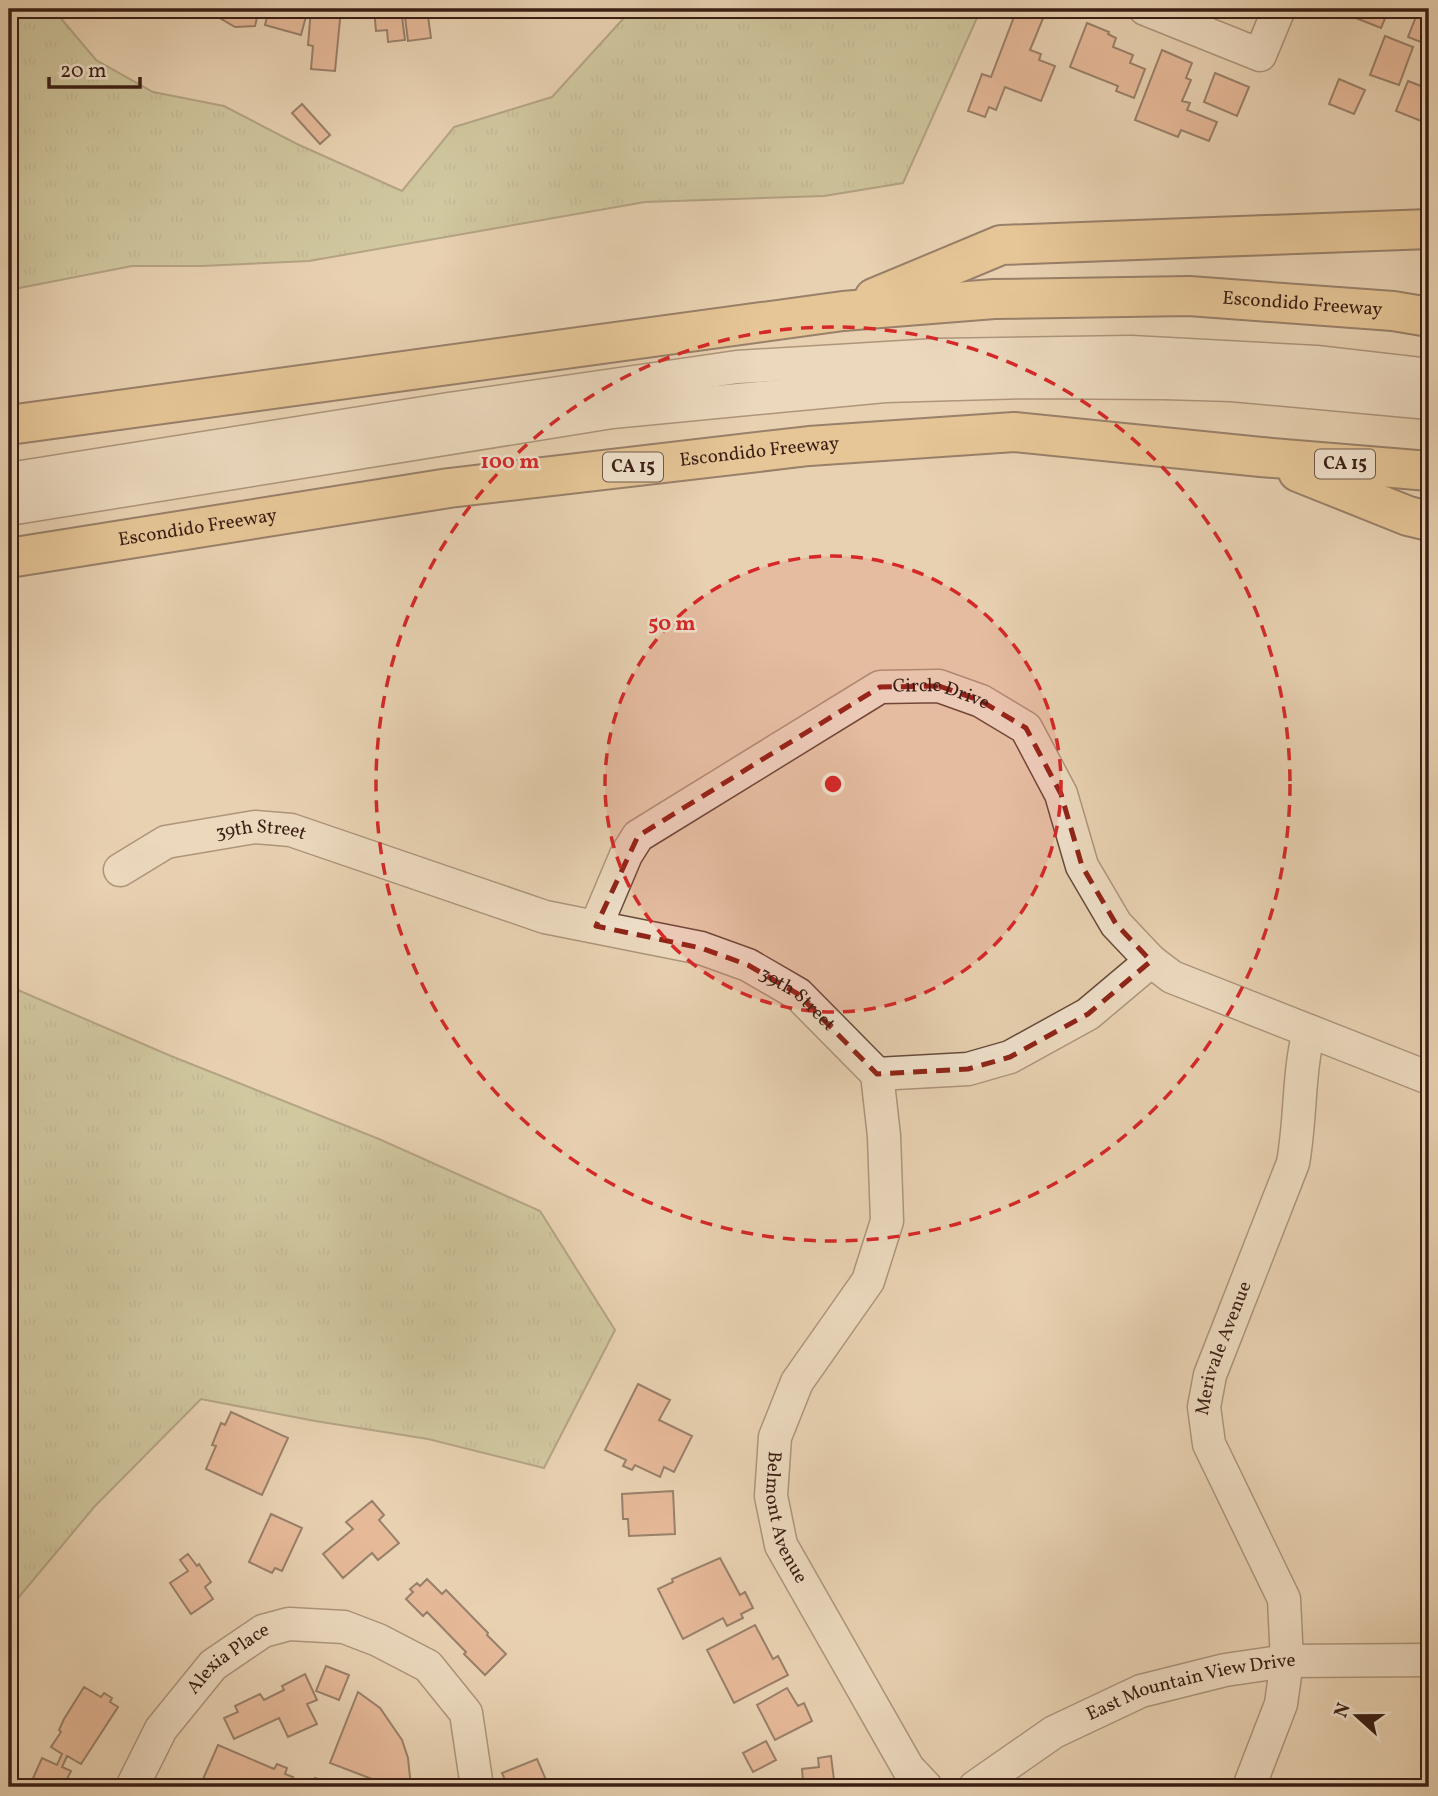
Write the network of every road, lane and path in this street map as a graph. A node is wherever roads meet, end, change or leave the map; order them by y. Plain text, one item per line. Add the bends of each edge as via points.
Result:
1 (1145, 9) edge
2 (1279, 9) edge
3 (1429, 229) edge
4 (843, 311) junction
5 (1429, 317) edge
6 (1429, 375) edge
7 (1429, 403) edge
8 (9, 425) edge
9 (1261, 457) junction
10 (1429, 471) edge
11 (9, 479) edge
12 (9, 509) edge
13 (1429, 521) edge
14 (9, 558) edge
15 (120, 870) dead end
16 (596, 926) junction
17 (1151, 961) junction
18 (1309, 1031) junction
19 (877, 1073) junction
20 (1429, 1078) edge
21 (1429, 1660) edge
22 (1287, 1661) junction
23 (132, 1787) edge
24 (477, 1787) edge
25 (926, 1787) edge
26 (975, 1787) edge
27 (1249, 1787) edge

1 - 2 street via 1260,55
3 - 4 highway via 1001,245
4 - 5 highway, Escondido Freeway via 995,299 1189,296
4 - 8 highway, Escondido Freeway
6 - 11 street via 1316,362 1131,352 937,355 737,367
7 - 12 street via 1232,385 1024,382 886,386 612,412
9 - 10 highway, Escondido Freeway / CA 15
9 - 13 highway
9 - 14 highway, Escondido Freeway / CA 15 via 1014,432 809,446 449,488
15 - 16 street, 39th Street via 166,842 255,827 291,830 545,917
16 - 17 street, Circle Drive via 638,836 880,687 939,685 981,701 1026,728 1061,794 1082,866 1116,924
16 - 19 street, 39th Street via 701,948 748,965 798,994
17 - 18 street via 1172,978
17 - 19 street via 1088,1014 1010,1057 968,1069
18 - 20 street
18 - 22 street, Merivale Avenue via 1293,1163 1210,1375 1204,1406 1209,1444 1284,1599
19 - 25 street, Belmont Avenue via 887,1221 868,1281 797,1382 775,1437 771,1496 781,1545 908,1768
21 - 22 street, East Mountain View Drive
22 - 26 street, East Mountain View Drive via 1225,1670 1141,1691 1054,1732
22 - 27 street, Merivale Avenue via 1281,1704
23 - 24 street, Alexia Place via 161,1729 213,1665 263,1631 289,1624 344,1627 428,1666 466,1713

